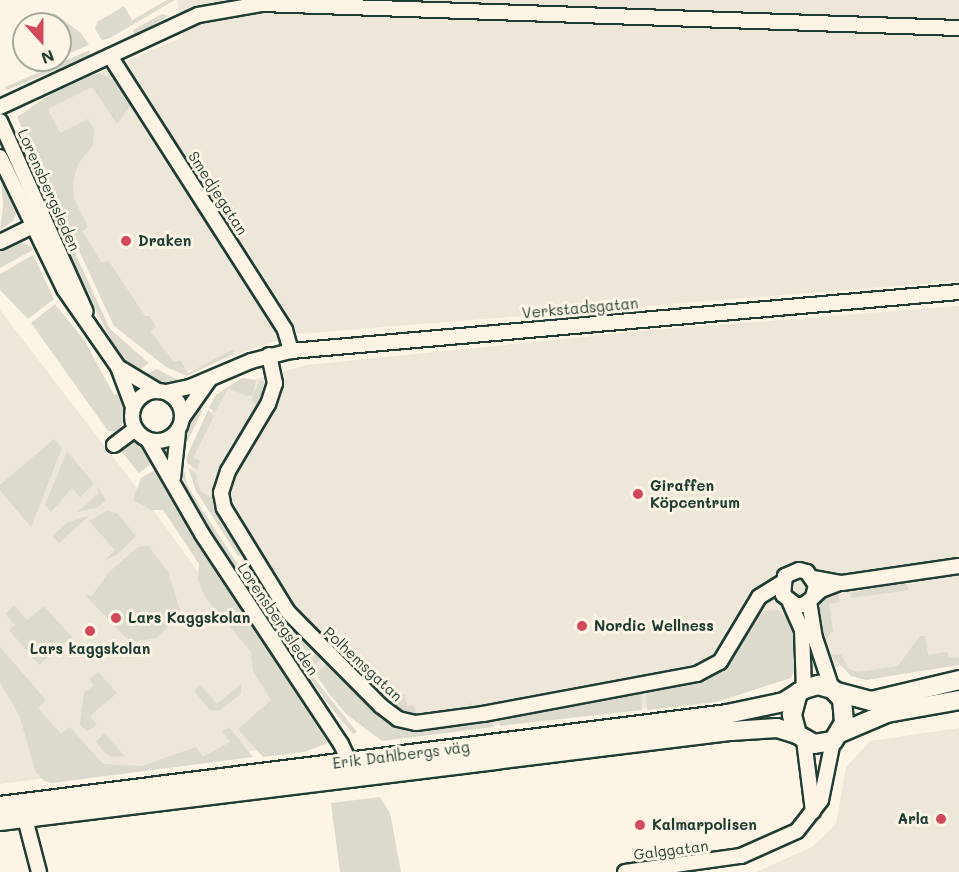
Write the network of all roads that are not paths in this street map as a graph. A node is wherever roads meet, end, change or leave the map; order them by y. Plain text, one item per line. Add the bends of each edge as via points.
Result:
1 (959, 28) edge
2 (110, 56) junction
3 (0, 107) edge
4 (0, 121) edge
5 (0, 157) edge
6 (39, 223) junction
7 (0, 242) edge
8 (959, 292) edge
9 (291, 351) junction
10 (269, 355) junction
11 (118, 367) junction
12 (209, 380) junction
13 (162, 392) junction
14 (134, 407) junction
15 (183, 417) junction
16 (135, 429) junction
17 (178, 432) junction
18 (148, 440) junction
19 (114, 445) dead end
20 (173, 478) junction
21 (959, 566) edge
22 (813, 578) junction
23 (842, 582) junction
24 (782, 583) junction
25 (812, 599) junction
26 (788, 601) junction
27 (751, 612) junction
28 (959, 680) edge
29 (835, 690) junction
30 (801, 691) junction
31 (959, 700) edge
32 (800, 737) junction
33 (836, 737) junction
34 (353, 769) junction
35 (0, 806) edge
36 (23, 811) junction
37 (813, 811) junction
38 (0, 821) edge
39 (39, 872) edge
40 (625, 872) edge

1 - 2 street via 261,3 198,15
2 - 3 street
2 - 9 street, Smedjegatan via 285,330
4 - 6 street, Lorensbergsleden
5 - 6 street, Lorensbergsleden
6 - 7 street
6 - 11 street, Lorensbergsleden via 73,305
8 - 9 street, Verkstadsgatan
9 - 10 street, Verkstadsgatan
10 - 12 street, Verkstadsgatan
10 - 27 street, Polhemsgatan via 274,383 268,404 228,471 221,493 224,508 288,612 398,719 416,723 483,714 696,674 720,662
11 - 13 street, Lorensbergsleden
11 - 14 street, Lorensbergsleden
12 - 13 street, Verkstadsgatan
12 - 15 street
13 - 14 street via 140,398
13 - 15 street, Lorensbergsleden via 178,402
14 - 16 street, Lorensbergsleden
15 - 17 street
16 - 18 street, Lorensbergsleden
16 - 19 street
17 - 18 street via 162,442
17 - 20 street
18 - 20 street, Lorensbergsleden
20 - 34 street, Lorensbergsleden via 202,534
21 - 23 street
22 - 23 street
22 - 24 street via 800,570 785,576
22 - 25 street
23 - 25 street
24 - 26 street
24 - 27 street, Polhemsgatan via 759,597
25 - 26 street
25 - 29 street via 815,638
26 - 27 street via 765,604
26 - 30 street via 802,630
28 - 29 main road, Erik Dahlbergs väg via 871,701
29 - 30 main road, Erik Dahlbergs väg via 818,685
29 - 33 main road via 844,711
30 - 32 main road via 792,715
30 - 34 main road, Erik Dahlbergs väg via 768,707 728,714
31 - 33 main road, Erik Dahlbergs väg via 887,713
32 - 33 main road, Erik Dahlbergs väg via 821,744
32 - 34 main road, Erik Dahlbergs väg via 777,728 731,731
32 - 37 street
33 - 37 street, Galggatan via 825,789
34 - 36 main road, Erik Dahlbergs väg
35 - 36 main road, Erik Dahlbergs väg
36 - 38 main road, Erik Dahlbergs väg
36 - 39 street
37 - 40 street, Galggatan via 797,831 741,856

